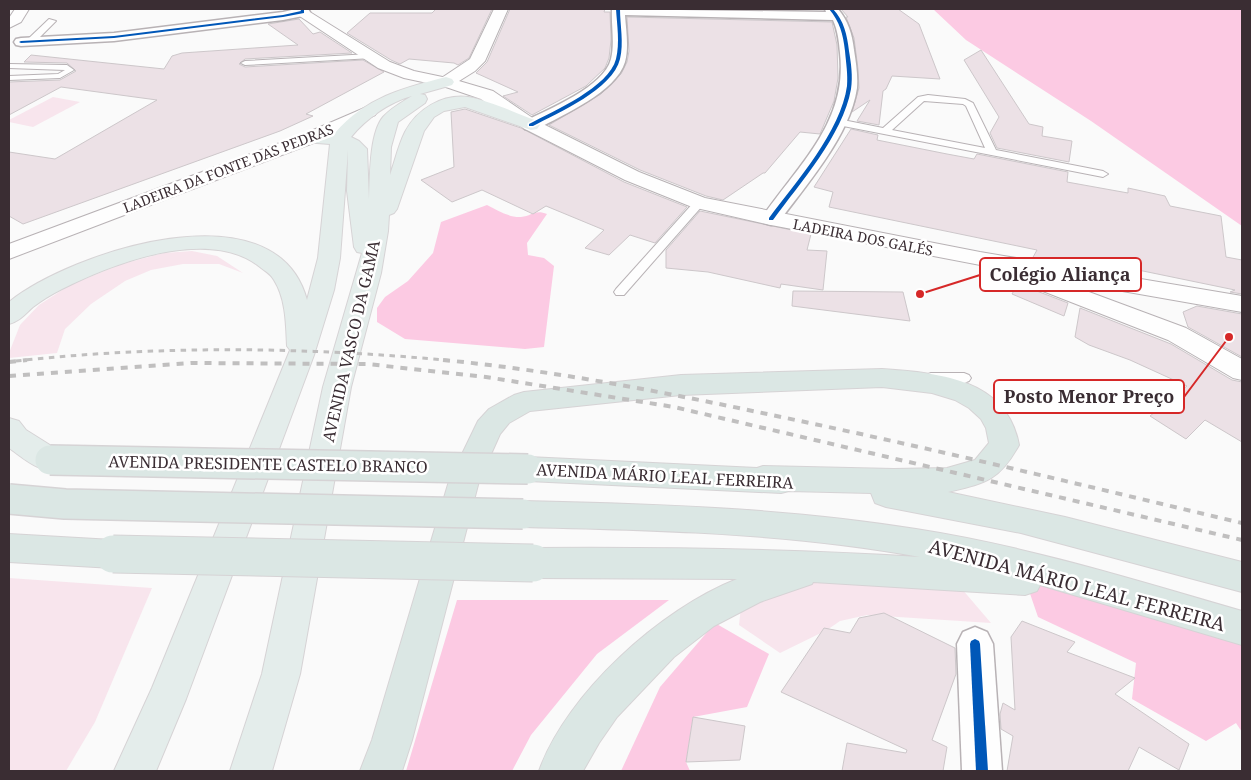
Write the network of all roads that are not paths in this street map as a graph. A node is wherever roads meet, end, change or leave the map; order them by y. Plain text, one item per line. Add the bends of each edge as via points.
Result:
1 (22, 9) edge
2 (501, 9) edge
3 (300, 10) edge
4 (618, 10) edge
5 (834, 12) edge
6 (52, 21) dead end
7 (9, 24) edge
8 (26, 42) joint
9 (370, 56) junction
10 (477, 61) junction
11 (245, 63) dead end
12 (9, 66) edge
13 (9, 78) edge
14 (446, 82) junction
15 (488, 95) junction
16 (369, 110) junction
17 (838, 122) junction
18 (531, 125) junction
19 (885, 132) junction
20 (310, 138) junction
21 (340, 139) junction
22 (992, 152) junction
23 (1103, 174) dead end
24 (699, 204) junction
25 (771, 220) junction
26 (377, 231) junction
27 (9, 252) edge
28 (980, 259) junction
29 (369, 273) junction
30 (620, 292) dead end
31 (1206, 297) junction
32 (1242, 304) edge
33 (9, 316) edge
34 (1177, 334) junction
35 (301, 355) junction
36 (1242, 371) edge
37 (882, 378) junction
38 (964, 378) dead end
39 (9, 429) edge
40 (9, 455) edge
41 (50, 460) junction
42 (528, 469) joint
43 (763, 478) junction
44 (9, 499) edge
45 (9, 548) edge
46 (824, 566) junction
47 (1242, 577) edge
48 (1099, 586) junction
49 (1242, 628) edge
50 (975, 644) dead end
51 (135, 771) edge
52 (251, 771) edge
53 (381, 771) edge
54 (560, 771) edge
55 (982, 771) edge

1 - 7 main road
2 - 10 main road
3 - 8 street via 114,37
3 - 9 main road, LADEIRA DOS GALÉS
4 - 5 street
4 - 18 street via 619,54 613,71 586,94
5 - 17 street via 846,40 849,69 848,93
6 - 8 lane
9 - 11 lane
9 - 14 main road, LADEIRA DOS GALÉS via 399,71
10 - 14 main road
10 - 15 main road
12 - 13 lane via 57,66 70,70 60,76
14 - 15 main road, LADEIRA DOS GALÉS
14 - 16 main road, LADEIRA DA FONTE DAS PEDRAS via 401,94
14 - 26 main road, AVENIDA VASCO DA GAMA via 390,120 382,147
15 - 18 main road, LADEIRA DOS GALÉS
16 - 20 main road, LADEIRA DA FONTE DAS PEDRAS
16 - 21 main road
17 - 19 lane
17 - 25 street
18 - 24 main road, LADEIRA DOS GALÉS via 632,176
18 - 26 main road via 467,102 446,104 432,111 413,131 397,185
19 - 22 lane
19 - 22 lane via 921,99 965,102 970,104
20 - 21 main road
20 - 27 main road, LADEIRA DA FONTE DAS PEDRAS
21 - 29 main road via 358,149 357,192
21 - 35 main road via 329,258
22 - 23 lane
24 - 25 main road, LADEIRA DOS GALÉS
24 - 30 lane
25 - 28 main road, LADEIRA DOS GALÉS
26 - 29 main road, AVENIDA VASCO DA GAMA
28 - 31 main road, LADEIRA DOS GALÉS
28 - 34 main road, LADEIRA DOS GALÉS
29 - 52 main road, AVENIDA VASCO DA GAMA via 337,388 281,674
31 - 32 main road, LADEIRA DOS GALÉS
31 - 34 main road via 1167,303 1164,316
33 - 35 main road via 37,293 104,262 178,243 210,242 239,248 263,258 279,270 296,304
34 - 36 main road, LADEIRA DOS GALÉS
35 - 51 main road via 167,699
37 - 38 lane
37 - 43 highway via 950,387 971,397 988,409 1000,427 1004,445 986,468 947,480
37 - 53 highway via 681,385 524,402 500,416 488,429 464,481
39 - 41 main road via 16,438
40 - 41 main road, AVENIDA PRESIDENTE CASTELO BRANCO
41 - 42 highway, AVENIDA PRESIDENTE CASTELO BRANCO, bridge
42 - 43 highway, AVENIDA MÁRIO LEAL FERREIRA
43 - 47 highway, AVENIDA MÁRIO LEAL FERREIRA via 973,509 1075,532
44 - 48 highway, AVENIDA MÁRIO LEAL FERREIRA, bridge via 65,504 678,519 819,529 974,554
45 - 46 highway, bridge via 113,554
46 - 48 highway
46 - 54 highway via 765,582 686,623 640,663 594,715
48 - 49 highway, AVENIDA MÁRIO LEAL FERREIRA
50 - 55 street

